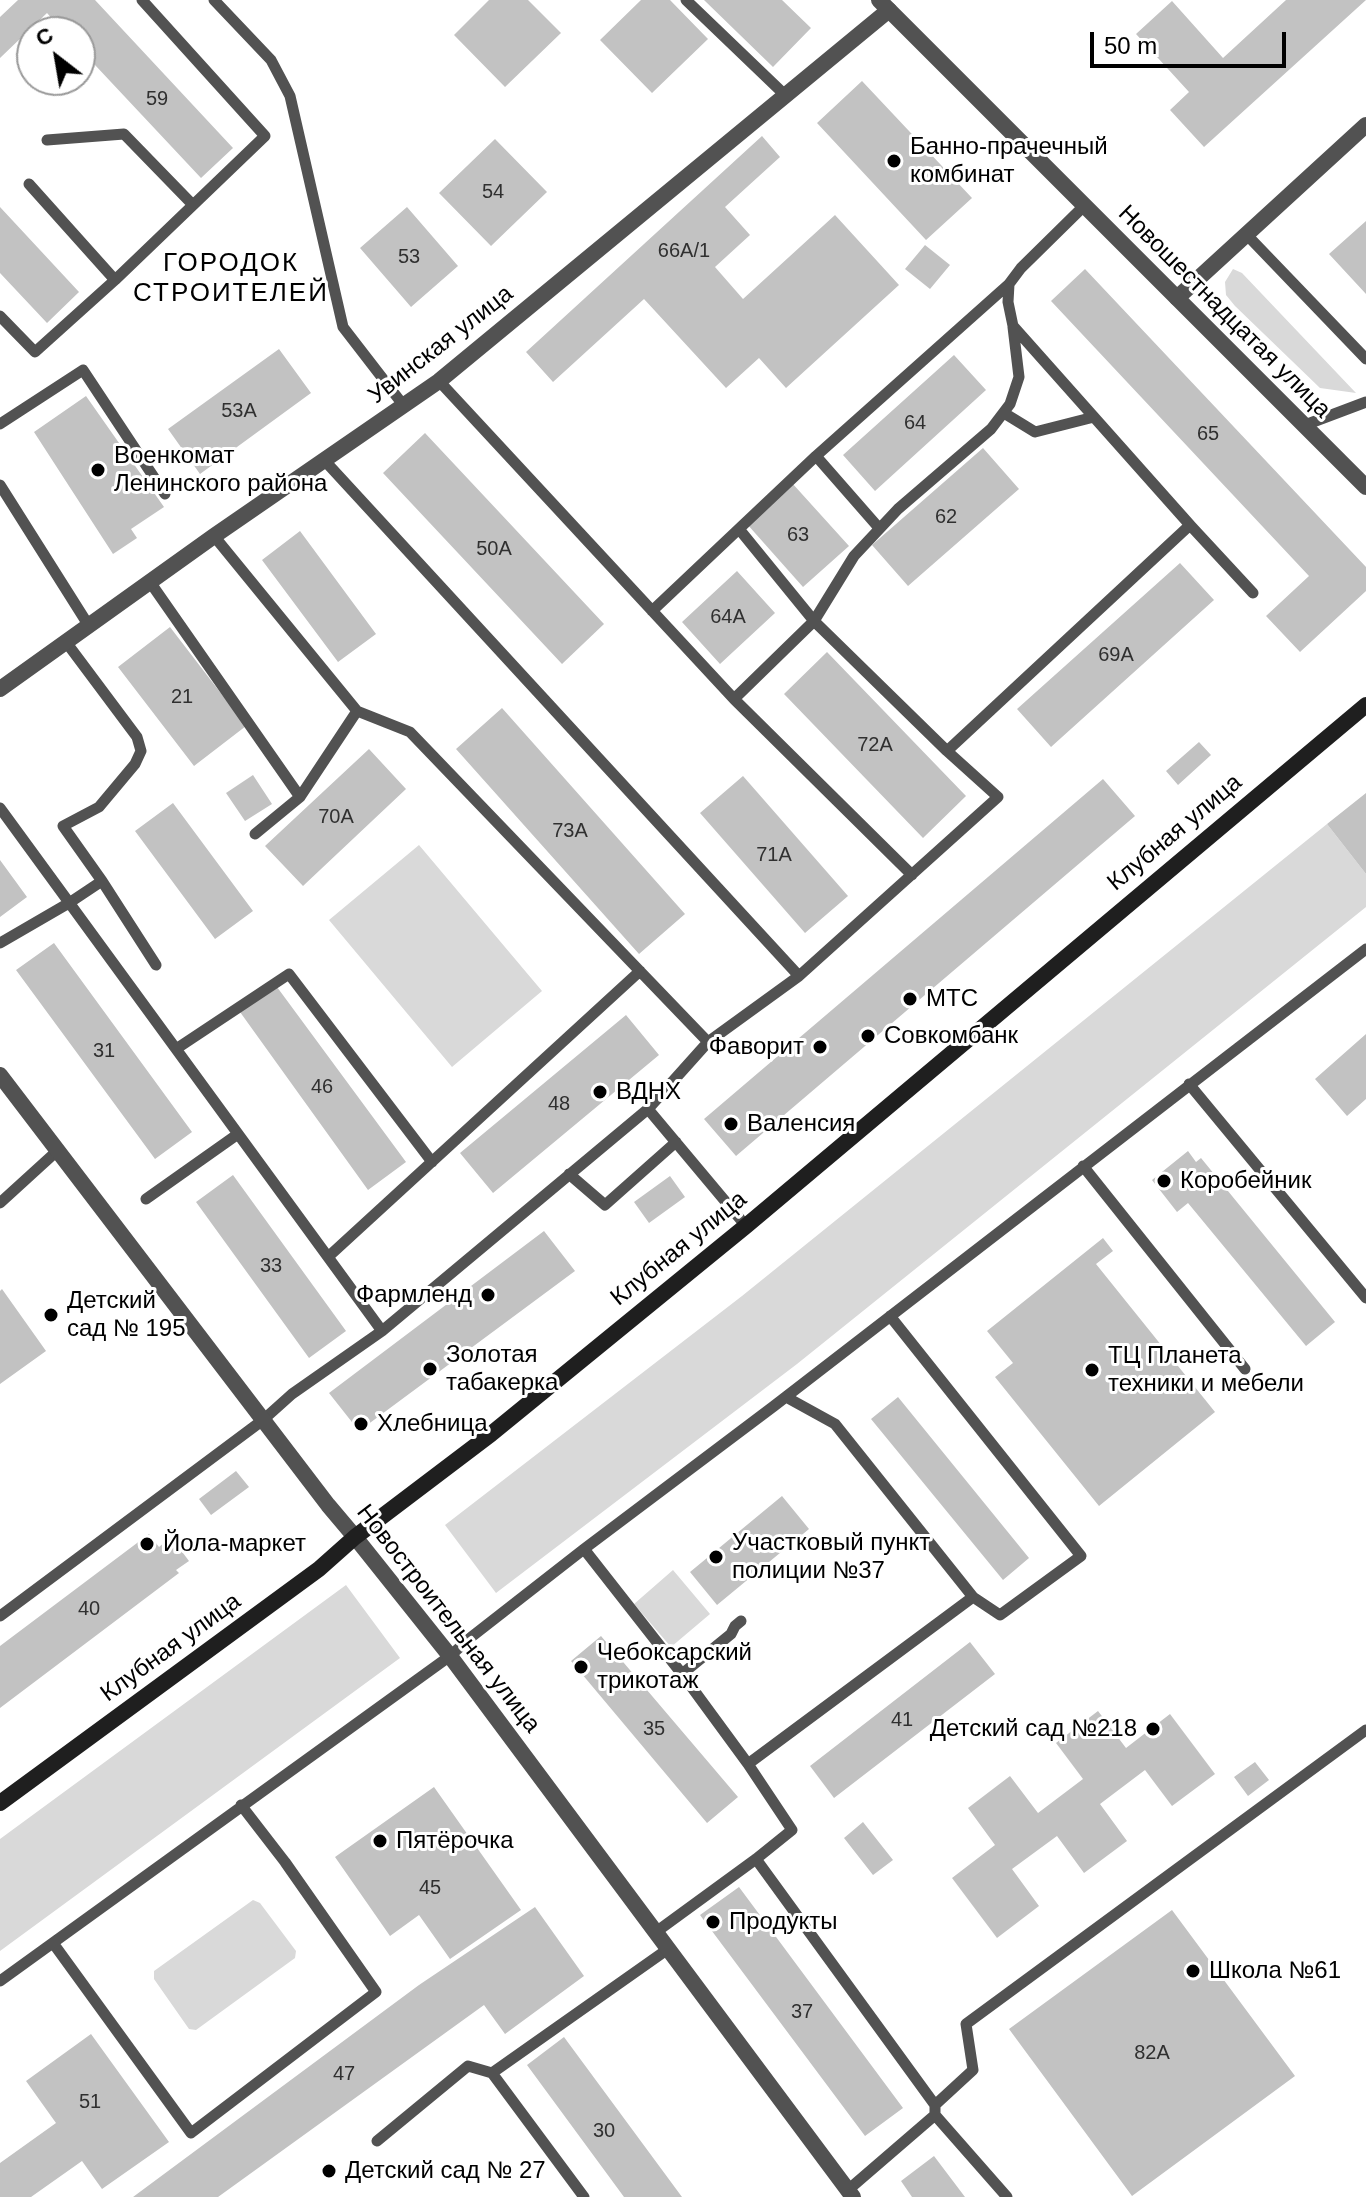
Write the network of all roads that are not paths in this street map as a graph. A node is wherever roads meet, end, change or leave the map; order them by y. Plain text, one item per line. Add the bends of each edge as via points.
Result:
1 (142, 0) edge
2 (214, 0) edge
3 (686, 0) edge
4 (884, 5) edge
5 (785, 95) junction
6 (1366, 125) edge
7 (47, 140) dead end
8 (29, 184) dead end
9 (193, 205) junction
10 (1084, 206) junction
11 (1246, 234) junction
12 (115, 280) junction
13 (1009, 284) junction
14 (1177, 298) junction
15 (0, 316) edge
16 (1013, 326) junction
17 (1366, 359) edge
18 (439, 381) junction
19 (1366, 402) edge
20 (404, 406) junction
21 (1004, 413) junction
22 (1094, 417) junction
23 (0, 424) edge
24 (1305, 425) junction
25 (816, 456) junction
26 (325, 461) junction
27 (0, 485) edge
28 (1366, 487) edge
29 (165, 494) dead end
30 (1190, 525) junction
31 (879, 528) junction
32 (739, 529) junction
33 (214, 536) junction
34 (150, 582) junction
35 (1253, 593) dead end
36 (652, 611) junction
37 (814, 621) junction
38 (89, 626) junction
39 (66, 642) junction
40 (0, 689) edge
41 (734, 699) junction
42 (1366, 705) edge
43 (357, 711) junction
44 (947, 751) junction
45 (300, 797) junction
46 (0, 808) edge
47 (255, 834) dead end
48 (912, 875) junction
49 (102, 881) junction
50 (69, 903) junction
51 (0, 943) edge
52 (1366, 949) edge
53 (156, 965) dead end
54 (640, 971) junction
55 (799, 976) junction
56 (708, 1042) junction
57 (176, 1049) junction
58 (0, 1075) edge
59 (1189, 1084) junction
60 (648, 1109) junction
61 (238, 1134) junction
62 (676, 1142) junction
63 (57, 1151) junction
64 (432, 1162) junction
65 (1083, 1166) junction
66 (569, 1174) junction
67 (146, 1199) dead end
68 (0, 1203) edge
69 (746, 1226) junction
70 (328, 1257) junction
71 (1366, 1297) edge
72 (890, 1316) junction
73 (382, 1331) junction
74 (1245, 1369) dead end
75 (786, 1397) junction
76 (263, 1420) junction
77 (355, 1537) junction
78 (584, 1549) junction
79 (973, 1597) junction
80 (0, 1616) edge
81 (741, 1621) dead end
82 (450, 1656) junction
83 (682, 1674) junction
84 (1366, 1730) edge
85 (748, 1764) junction
86 (0, 1803) edge
87 (241, 1805) junction
88 (756, 1859) junction
89 (656, 1932) junction
90 (53, 1943) junction
91 (668, 1949) junction
92 (0, 1981) edge
93 (492, 2073) junction
94 (935, 2110) junction
95 (377, 2141) dead end
96 (851, 2194) edge
97 (584, 2197) edge
98 (1007, 2197) edge

1 - 9 lane via 265,136
2 - 20 lane via 271,60 290,96 343,327
3 - 5 lane
4 - 5 street, Увинская улица
4 - 10 street, Новошестнадцатая улица
5 - 18 street, Увинская улица
6 - 11 street
7 - 9 lane via 124,134
8 - 12 lane
9 - 12 lane
10 - 13 lane
10 - 14 street, Новошестнадцатая улица
11 - 14 street
11 - 17 lane
12 - 15 lane via 35,352
13 - 16 lane
13 - 25 lane
14 - 24 street, Новошестнадцатая улица
16 - 21 lane via 1019,377
16 - 22 lane
18 - 20 street, Увинская улица
18 - 36 lane
19 - 24 lane
20 - 26 street, Увинская улица
21 - 22 lane via 1035,432
21 - 31 lane
22 - 30 lane
23 - 29 lane via 83,370
24 - 28 street, Новошестнадцатая улица
25 - 31 lane
25 - 32 lane
26 - 33 street, Увинская улица
26 - 55 lane
27 - 38 lane
30 - 35 lane
30 - 44 lane
31 - 37 lane via 854,556
32 - 36 lane
32 - 37 lane
33 - 34 street, Увинская улица
33 - 43 lane
34 - 38 street, Увинская улица
34 - 45 lane
36 - 41 lane
37 - 41 lane
37 - 44 lane
38 - 39 street, Увинская улица
39 - 40 street, Увинская улица
39 - 49 lane via 137,737 141,751 99,807 63,826
41 - 48 lane
42 - 69 main road, Клубная улица
43 - 45 lane
43 - 54 lane via 410,732
44 - 48 lane via 998,797
45 - 47 lane
46 - 50 lane
48 - 55 lane
49 - 50 lane
49 - 53 lane
50 - 51 lane
50 - 57 lane
52 - 59 lane
54 - 56 lane
54 - 64 lane
55 - 56 lane
56 - 60 lane
57 - 61 lane
57 - 64 lane via 289,974
58 - 63 street, Новостроительная улица
59 - 65 lane
59 - 71 lane
60 - 62 lane
60 - 66 lane
61 - 67 lane
61 - 70 lane
62 - 66 lane via 605,1205
62 - 69 lane
63 - 68 lane
63 - 76 street, Новостроительная улица
64 - 70 lane
65 - 72 lane
65 - 74 lane
66 - 73 lane
69 - 77 main road, Клубная улица via 491,1434
70 - 73 lane
72 - 75 lane
72 - 79 lane via 1081,1556 1000,1615
73 - 76 lane
75 - 78 lane
75 - 79 lane via 835,1424
76 - 77 street, Новостроительная улица
76 - 80 lane
77 - 82 street, Новостроительная улица
77 - 86 main road, Клубная улица via 319,1569
78 - 82 lane
78 - 83 lane
79 - 85 lane
81 - 83 lane
82 - 87 lane
82 - 89 street, Новостроительная улица
83 - 85 lane
84 - 94 lane via 966,2024 973,2070
85 - 88 lane via 792,1830
87 - 90 lane
87 - 90 lane via 376,1992 191,2133
88 - 89 lane
88 - 94 lane
89 - 91 street, Новостроительная улица
90 - 92 lane
91 - 93 lane
91 - 96 street, Новостроительная улица
93 - 95 lane via 468,2066
93 - 97 lane
94 - 96 lane
94 - 98 lane

